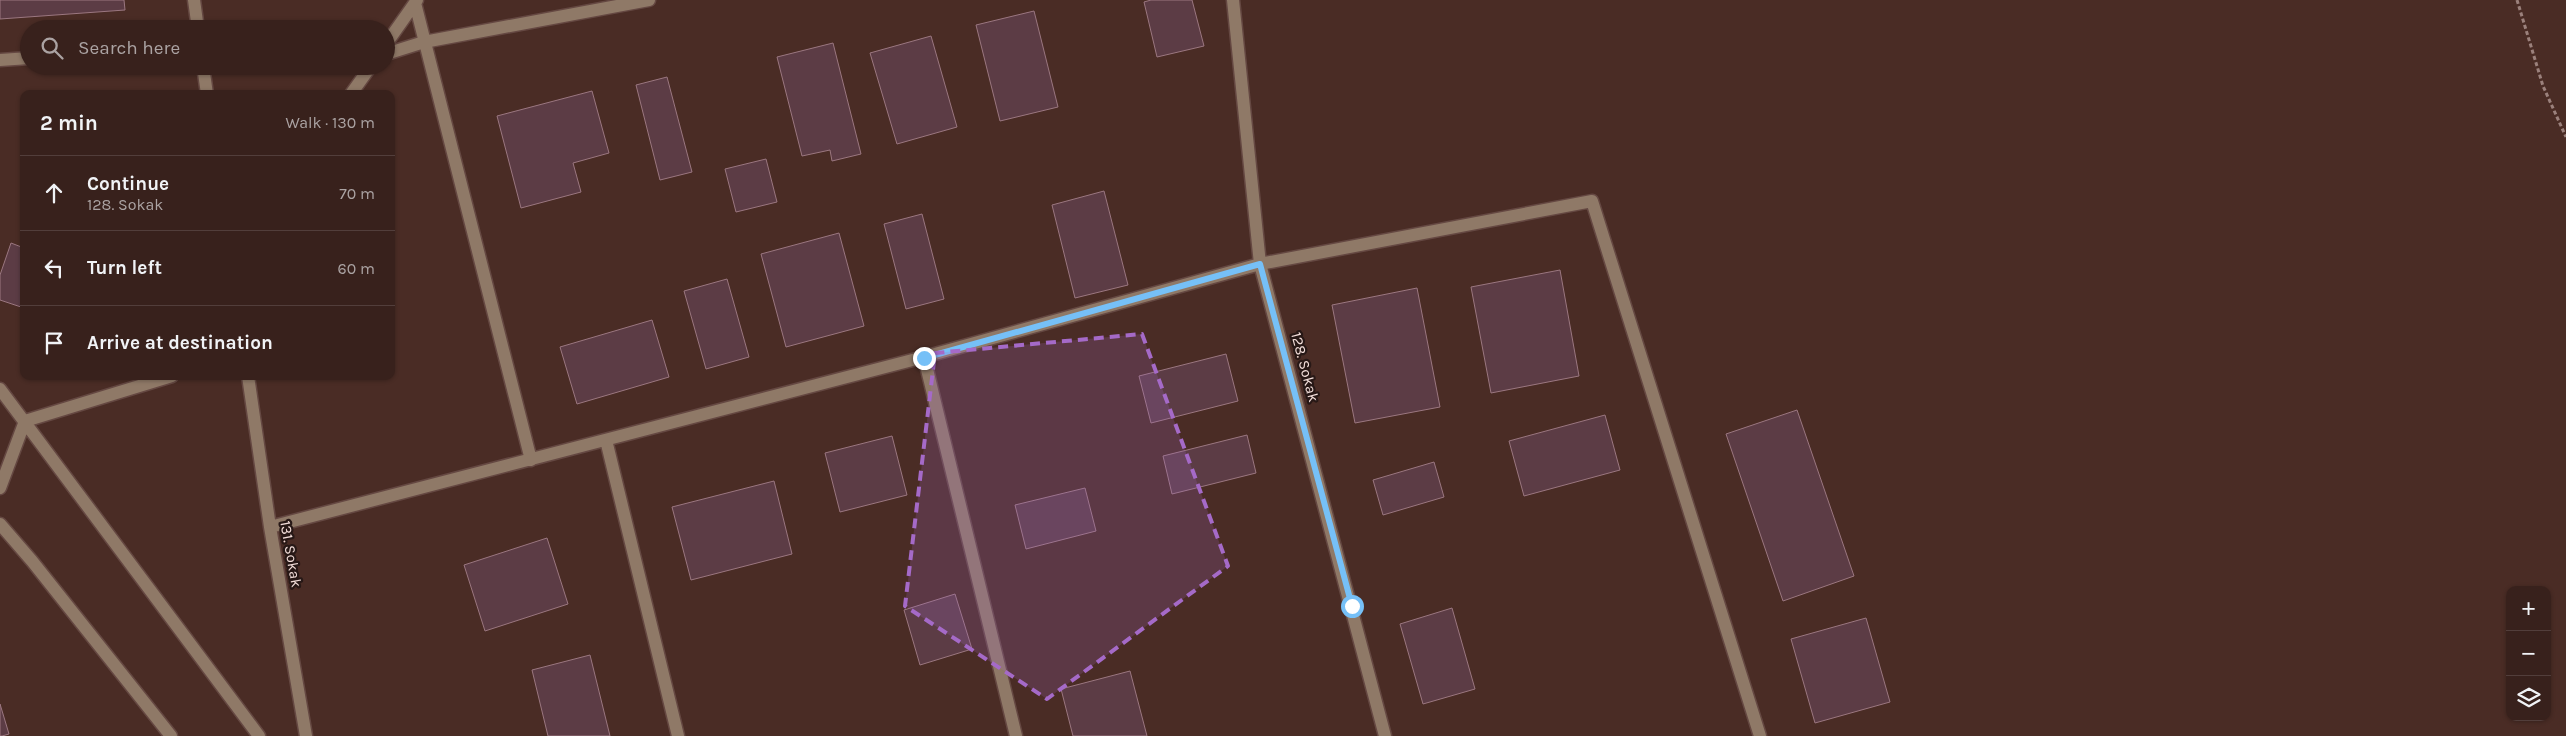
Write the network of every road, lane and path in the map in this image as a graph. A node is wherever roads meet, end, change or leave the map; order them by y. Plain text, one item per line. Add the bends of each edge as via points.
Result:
1 (194, 0) edge
2 (648, 0) edge
3 (1233, 0) edge
4 (2517, 0) edge
5 (416, 2) edge
6 (197, 20) edge
7 (395, 31) edge
8 (424, 42) junction
9 (395, 51) edge
10 (20, 59) edge
11 (0, 60) edge
12 (204, 75) edge
13 (365, 75) edge
14 (206, 90) edge
15 (354, 90) edge
16 (2566, 137) edge
17 (1260, 264) junction
18 (924, 358) junction
19 (159, 380) edge
20 (249, 380) edge
21 (0, 389) edge
22 (25, 421) junction
23 (606, 440) junction
24 (531, 460) junction
25 (0, 488) edge
26 (0, 524) edge
27 (270, 527) junction
28 (171, 736) edge
29 (259, 736) edge
30 (306, 736) edge
31 (678, 736) edge
32 (1016, 736) edge
33 (1385, 736) edge
34 (1760, 736) edge

1 - 6 street
2 - 8 street
3 - 17 street, 128. Sokak
4 - 16 path via 2543,86
5 - 7 street
5 - 8 street
8 - 9 street
8 - 24 street
10 - 11 street
12 - 14 street
13 - 15 street
17 - 18 street
17 - 33 street, 128. Sokak
17 - 34 street via 1592,201
18 - 23 street
18 - 32 street
19 - 22 street
20 - 27 street, 131. Sokak
21 - 22 street
22 - 25 street
22 - 29 street
23 - 24 street
23 - 31 street
24 - 27 street
26 - 28 street
27 - 30 street, 131. Sokak

